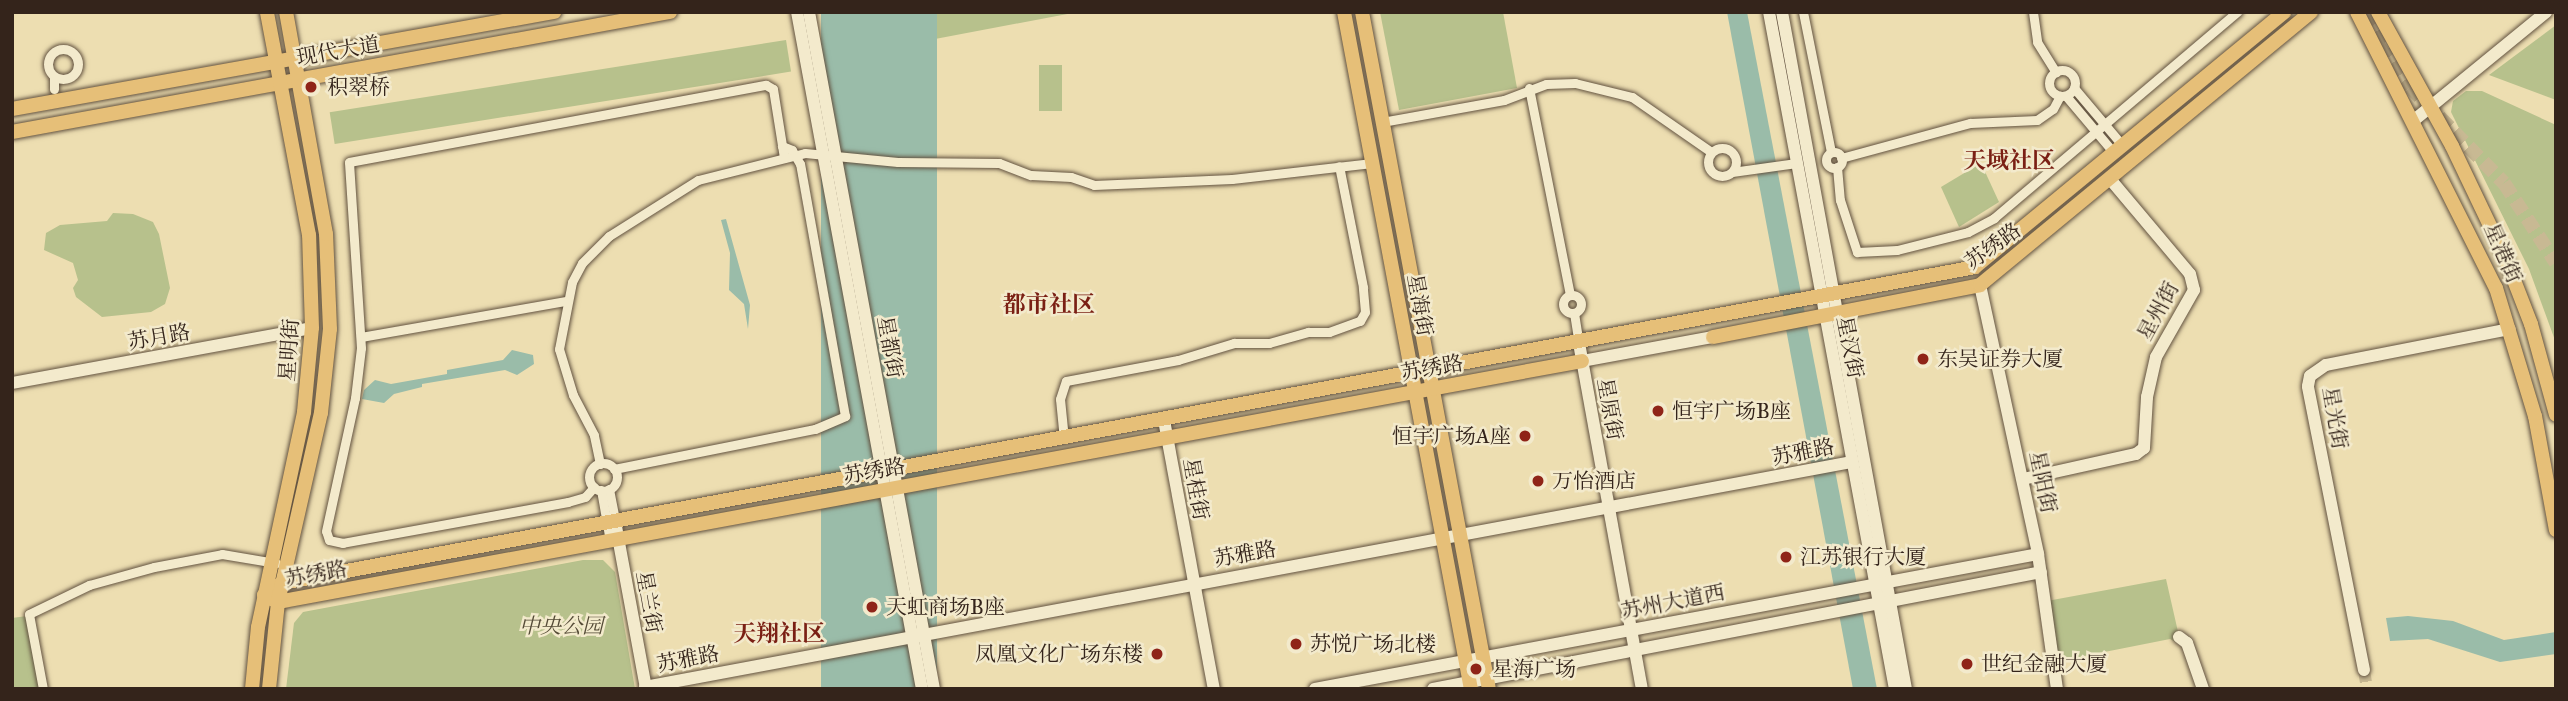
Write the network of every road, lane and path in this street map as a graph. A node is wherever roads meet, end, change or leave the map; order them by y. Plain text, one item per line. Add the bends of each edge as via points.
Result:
1 (267, 12) edge
2 (286, 12) edge
3 (554, 12) edge
4 (670, 12) edge
5 (797, 12) edge
6 (809, 12) edge
7 (1344, 12) edge
8 (1362, 12) edge
9 (1769, 12) edge
10 (1782, 12) edge
11 (1803, 12) edge
12 (2033, 12) edge
13 (2237, 12) edge
14 (2284, 12) edge
15 (2311, 12) edge
16 (2357, 12) edge
17 (2378, 12) edge
18 (2546, 12) edge
19 (808, 39) junction
20 (295, 58) junction
21 (276, 61) junction
22 (76, 72) junction
23 (2056, 72) junction
24 (54, 77) junction
25 (299, 80) junction
26 (280, 83) junction
27 (80, 85) dead end
28 (1529, 88) junction
29 (2074, 88) junction
30 (54, 89) dead end
31 (2063, 96) junction
32 (2431, 106) junction
33 (12, 109) edge
34 (2413, 121) junction
35 (1382, 122) junction
36 (2104, 123) junction
37 (2095, 131) junction
38 (12, 132) edge
39 (782, 146) junction
40 (2118, 149) junction
41 (1712, 152) junction
42 (830, 154) junction
43 (796, 155) junction
44 (1829, 155) junction
45 (784, 158) junction
46 (1839, 162) junction
47 (1372, 163) junction
48 (1796, 163) junction
49 (1339, 166) junction
50 (1732, 172) junction
51 (2110, 178) junction
52 (1980, 285) junction
53 (1821, 297) junction
54 (566, 301) junction
55 (1824, 316) junction
56 (312, 328) junction
57 (2510, 329) junction
58 (361, 337) junction
59 (1713, 337) joint
60 (1579, 343) junction
61 (1582, 361) junction
62 (1429, 371) junction
63 (1412, 374) junction
64 (12, 383) edge
65 (1432, 390) junction
66 (1415, 393) junction
67 (2556, 415) edge
68 (1164, 420) junction
69 (1167, 437) junction
70 (1064, 439) junction
71 (1852, 462) junction
72 (600, 464) junction
73 (614, 469) junction
74 (887, 471) junction
75 (2023, 479) junction
76 (601, 489) junction
77 (891, 489) junction
78 (1609, 508) junction
79 (611, 522) junction
80 (2556, 530) edge
81 (1460, 534) junction
82 (1443, 537) junction
83 (614, 540) junction
84 (2038, 554) junction
85 (271, 562) junction
86 (286, 566) junction
87 (2041, 572) junction
88 (282, 583) junction
89 (1194, 583) junction
90 (1875, 583) junction
91 (264, 594) junction
92 (278, 603) junction
93 (1879, 605) junction
94 (1631, 629) junction
95 (918, 634) junction
96 (2179, 637) dead end
97 (1635, 651) junction
98 (1483, 657) junction
99 (1466, 660) junction
100 (2364, 670) tunnel mouth
101 (1488, 684) edge
102 (1471, 685) edge
103 (646, 688) edge
104 (43, 689) edge
105 (252, 689) edge
106 (269, 689) edge
107 (922, 689) edge
108 (934, 689) edge
109 (1214, 689) edge
110 (1315, 689) edge
111 (1433, 689) edge
112 (1642, 689) edge
113 (1895, 689) edge
114 (1906, 689) edge
115 (2057, 689) edge
116 (2203, 689) edge

1 - 21 main road, 星明街
2 - 20 main road, 星明街
3 - 20 main road, 现代大道
4 - 25 main road, 现代大道
5 - 19 street, 星都街
6 - 19 street, 星都街
7 - 47 main road, 星海街
8 - 35 main road, 星海街
9 - 48 street, 星汉街
10 - 48 street, 星汉街
11 - 44 street
12 - 23 street via 2037,42
13 - 36 street
14 - 40 main road, 苏绣路
15 - 51 main road, 苏绣路
16 - 34 main road, 星港街
17 - 32 main road, 星港街
18 - 32 street
19 - 42 street, 星都街
20 - 21 main road, 现代大道
20 - 25 main road, 星明街
21 - 26 main road, 星明街
21 - 33 main road, 现代大道
22 - 24 street via 68,78
22 - 24 street via 77,57 59,48 48,59
22 - 27 street
23 - 29 street via 2071,74
23 - 31 street via 2050,85
24 - 30 street
25 - 26 main road, 现代大道
25 - 86 main road, 星明街 via 328,247 329,342 321,413
26 - 38 main road, 现代大道
26 - 56 main road, 星明街 via 311,248
28 - 35 street via 1504,100
28 - 41 street via 1575,83 1605,87 1632,97
28 - 60 street via 1570,295 1563,305 1574,313
29 - 31 street
29 - 36 street
31 - 37 street
31 - 46 street via 2037,120 1970,123
32 - 34 street
32 - 67 main road, 星港街 via 2505,257
34 - 57 main road, 星港街 via 2478,245
35 - 62 main road, 星海街
36 - 37 street
36 - 40 street
37 - 40 street
37 - 46 street via 1982,226 1955,238 1868,255 1852,247
39 - 43 street
39 - 45 street
39 - 58 street via 773,89 766,85 349,162
40 - 53 main road, 苏绣路 via 1975,267
41 - 50 street via 1723,148 1734,154
41 - 50 street via 1708,162 1712,172 1722,176
42 - 43 street
42 - 49 street via 898,162 999,163 1031,175 1071,177 1094,185 1232,179
42 - 74 street, 星都街
43 - 45 street
43 - 73 street via 845,415 815,429
44 - 46 street
44 - 46 street via 1828,165
44 - 48 street
45 - 54 street via 698,180 633,219 582,263
47 - 49 street
47 - 63 main road, 星海街
48 - 50 street
48 - 53 street, 星汉街
49 - 70 street via 1363,287 1365,312 1360,321 1347,328 1269,343 1227,344 1178,360 1066,381 1060,399
51 - 52 main road, 苏绣路
51 - 75 street, 星州街 via 2190,274 2194,290 2168,329 2153,367 2144,448 2136,454
52 - 55 main road, 苏绣路
52 - 75 street, 星阳街
53 - 55 street, 星汉街
53 - 60 main road, 苏绣路
54 - 58 street
54 - 72 street via 560,353 594,435
55 - 59 main road, 苏绣路
55 - 71 street, 星汉街
55 - 90 street, 星汉街
56 - 64 street, 苏月路
56 - 85 main road, 星明街 via 304,412
57 - 80 main road, 星港街 via 2535,416
57 - 100 street, 星光街 via 2326,365 2310,376 2309,391
58 - 76 street via 355,398 326,530 331,542 568,502
59 - 61 street, 苏绣路
60 - 61 street, 星原街
60 - 62 main road, 苏绣路
61 - 65 main road, 苏绣路
61 - 78 street, 星原街
62 - 63 main road, 苏绣路
62 - 65 main road, 星海街
63 - 66 main road, 星海街
63 - 68 main road, 苏绣路
65 - 66 main road, 苏绣路
65 - 81 main road, 星海街
66 - 69 main road, 苏绣路
66 - 82 main road, 星海街
68 - 69 street, 星桂街
68 - 70 main road, 苏绣路
69 - 77 main road, 苏绣路
69 - 89 street, 星桂街
70 - 74 main road, 苏绣路
71 - 78 street, 苏雅路
71 - 90 street, 星汉街
72 - 73 street
72 - 76 street via 590,474
73 - 76 street via 616,480
74 - 77 street, 星都街
74 - 79 main road, 苏绣路
75 - 84 street, 星阳街
76 - 79 street
77 - 83 main road, 苏绣路
77 - 95 street, 星都街
78 - 81 street, 苏雅路
78 - 94 street, 星原街
79 - 83 street, 星兰街
79 - 88 main road, 苏绣路
81 - 82 street, 苏雅路
81 - 98 main road, 星海街
82 - 89 street, 苏雅路
82 - 99 main road, 星海街
83 - 92 main road, 苏绣路
83 - 103 street, 星兰街
84 - 87 street, 星阳街
84 - 90 street, 苏州大道西
85 - 86 street
85 - 91 main road, 星明街
85 - 104 street via 222,554 117,575 29,614
86 - 88 main road, 星明街
87 - 93 street, 苏州大道西
87 - 115 street, 星阳街
88 - 91 main road, 苏绣路
88 - 92 main road, 星明街
89 - 95 street, 苏雅路
89 - 109 street, 星桂街
90 - 93 street, 星汉街
90 - 94 street, 苏州大道西
91 - 92 main road, 苏绣路
91 - 105 main road, 星明街
92 - 106 main road, 星明街
93 - 97 street, 苏州大道西
93 - 113 street, 星汉街
93 - 114 street, 星汉街
94 - 97 street, 星原街
94 - 98 street, 苏州大道西
95 - 103 street, 苏雅路
95 - 107 street, 星都街
95 - 108 street, 星都街
96 - 116 street via 2187,643
97 - 101 street, 苏州大道西
97 - 112 street, 星原街
98 - 99 street, 苏州大道西
98 - 101 main road, 星海街
99 - 102 main road, 星海街
99 - 110 street, 苏州大道西
101 - 102 street, 苏州大道西
102 - 111 street, 苏州大道西

